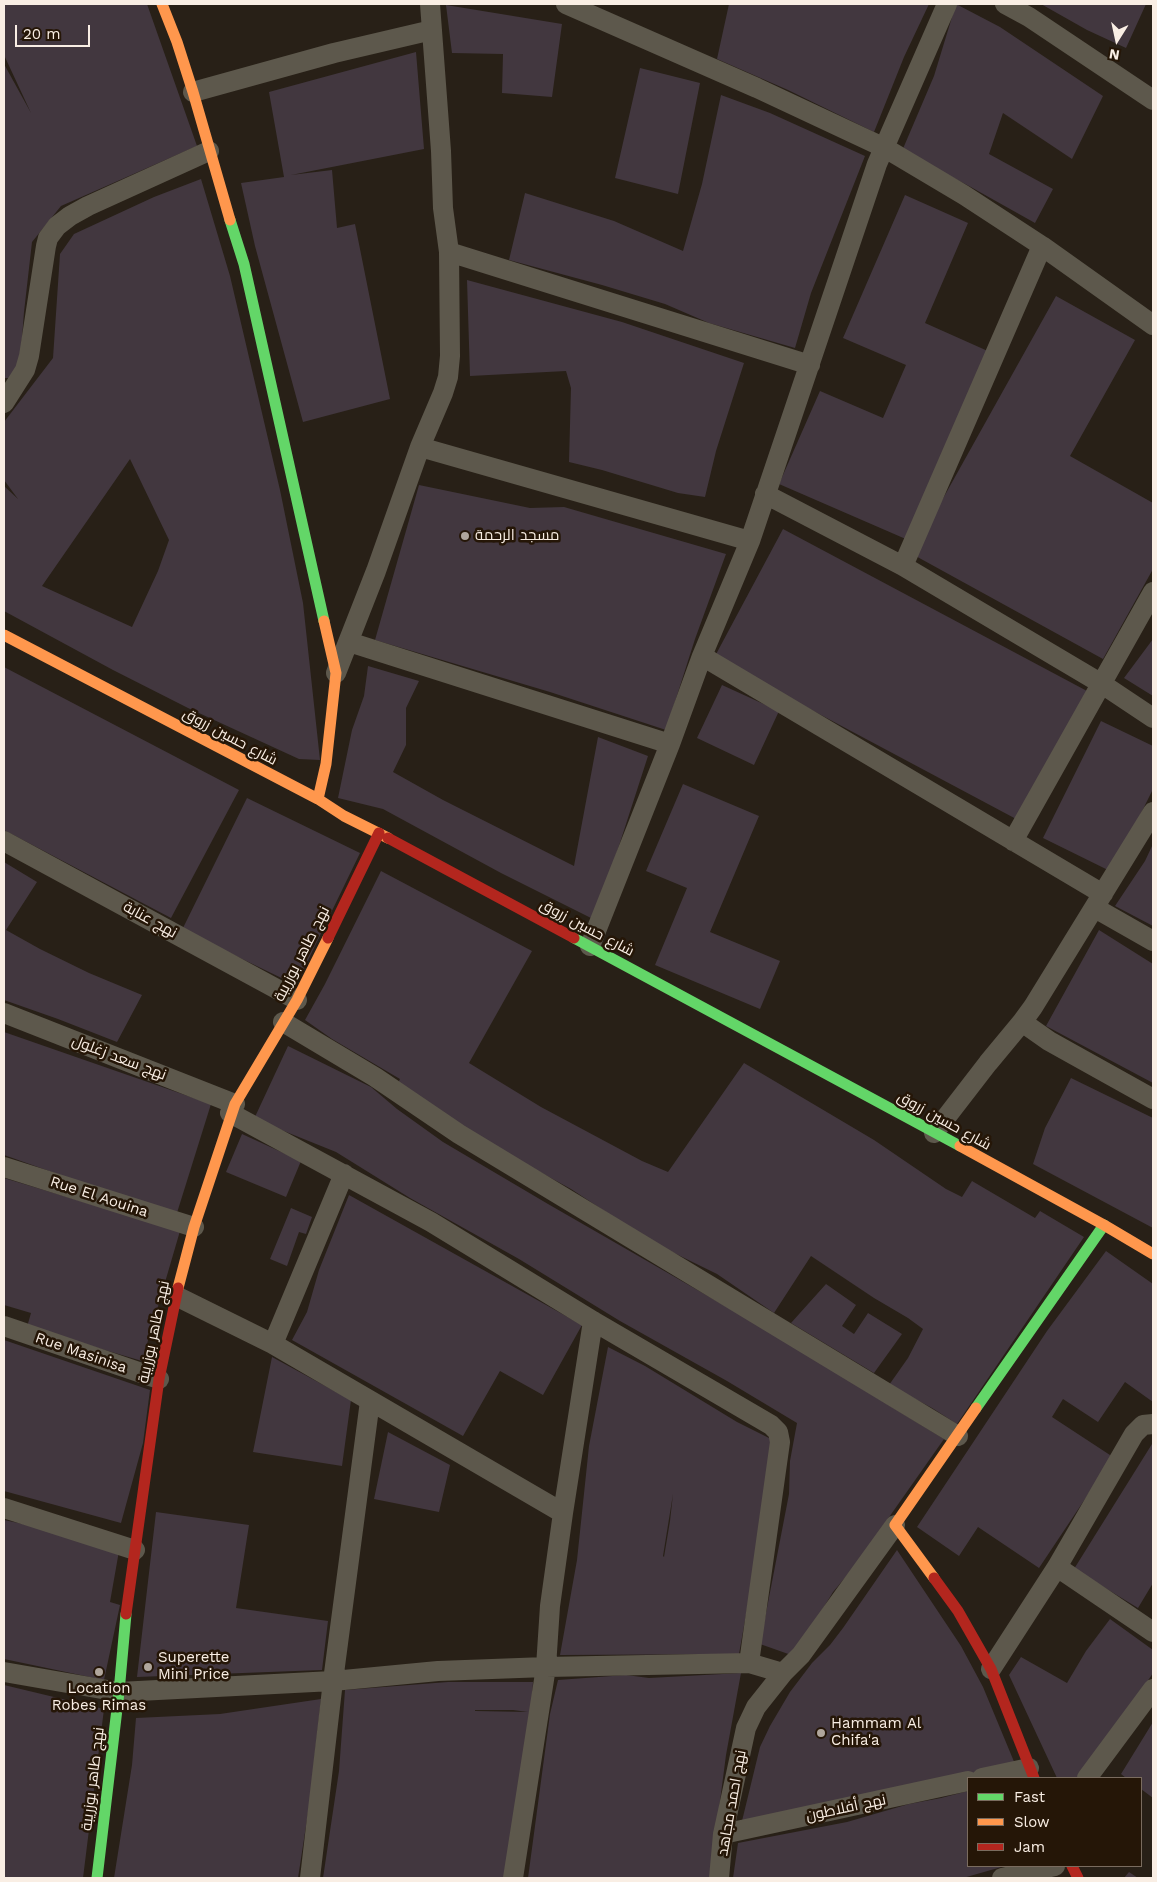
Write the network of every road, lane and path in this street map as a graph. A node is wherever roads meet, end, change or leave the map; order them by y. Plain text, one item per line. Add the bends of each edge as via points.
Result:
1 (162, 4) edge
2 (430, 4) edge
3 (566, 4) edge
4 (947, 4) edge
5 (1005, 4) edge
6 (432, 30) junction
7 (193, 92) junction
8 (1153, 100) edge
9 (885, 148) junction
10 (209, 151) junction
11 (1042, 246) junction
12 (449, 252) junction
13 (1153, 325) edge
14 (810, 365) junction
15 (4, 403) edge
16 (420, 448) junction
17 (765, 494) junction
18 (750, 541) junction
19 (903, 566) junction
20 (1153, 592) edge
21 (4, 635) edge
22 (348, 642) junction
23 (702, 656) junction
24 (336, 673) junction
25 (1102, 684) junction
26 (1153, 718) edge
27 (670, 744) junction
28 (318, 800) junction
29 (1153, 812) edge
30 (379, 833) junction
31 (4, 841) edge
32 (1013, 842) junction
33 (1099, 901) junction
34 (1153, 941) edge
35 (590, 946) junction
36 (297, 1000) junction
37 (4, 1013) edge
38 (283, 1022) junction
39 (1022, 1022) junction
40 (1153, 1099) edge
41 (232, 1108) junction
42 (934, 1132) junction
43 (4, 1166) edge
44 (344, 1174) junction
45 (1104, 1225) junction
46 (194, 1227) junction
47 (1153, 1254) edge
48 (176, 1296) junction
49 (593, 1322) junction
50 (4, 1326) edge
51 (273, 1344) junction
52 (159, 1379) junction
53 (370, 1401) junction
54 (1153, 1424) edge
55 (958, 1436) junction
56 (4, 1508) edge
57 (563, 1513) junction
58 (895, 1525) junction
59 (135, 1550) junction
60 (1057, 1567) junction
61 (1153, 1632) edge
62 (750, 1663) junction
63 (546, 1667) junction
64 (991, 1669) junction
65 (4, 1672) edge
66 (783, 1673) junction
67 (333, 1681) junction
68 (1153, 1689) edge
69 (118, 1692) junction
70 (1031, 1773) edge
71 (992, 1777) edge
72 (1088, 1777) edge
73 (967, 1781) edge
74 (724, 1834) junction
75 (1051, 1867) edge
76 (97, 1878) edge
77 (310, 1878) edge
78 (513, 1878) edge
79 (719, 1878) edge
80 (1002, 1878) edge

1 - 7 street
2 - 6 street
3 - 9 street
4 - 9 street
5 - 8 street
6 - 7 street
6 - 12 street via 443,208
7 - 10 street
9 - 11 street
9 - 14 street via 876,164
10 - 15 street via 88,206 57,226 46,246 25,370
10 - 24 street via 244,264
11 - 13 street
11 - 19 street
12 - 14 street
12 - 16 street via 448,377
14 - 17 street
16 - 18 street
16 - 22 street
17 - 18 street
17 - 19 street
18 - 23 street
19 - 25 street
20 - 25 street
21 - 28 street, شارع حسين زروق
22 - 24 street
22 - 27 street
23 - 27 street
23 - 32 street
24 - 28 street via 326,764
25 - 26 street
25 - 32 street
27 - 35 street
28 - 30 street, شارع حسين زروق
29 - 33 street
30 - 35 street, شارع حسين زروق
30 - 36 street, نهج طاهر بوزريبة
31 - 36 street, نهج عنابة
32 - 33 street
33 - 34 street
33 - 39 street
35 - 42 street, شارع حسين زروق
36 - 38 street, نهج طاهر بوزريبة
37 - 41 street, نهج سعد زغلول
38 - 41 street, نهج طاهر بوزريبة
38 - 55 street via 459,1134
39 - 40 street via 1049,1041
39 - 42 street
41 - 44 street, نهج سعد زغلول
41 - 46 street, نهج طاهر بوزريبة
42 - 45 street, شارع حسين زروق
43 - 46 street, Rue El Aouina
44 - 49 street, نهج سعد زغلول via 431,1222
44 - 51 street
45 - 47 street, شارع حسين زروق
45 - 55 street
46 - 48 street, نهج طاهر بوزريبة
48 - 51 street
48 - 52 street, نهج طاهر بوزريبة
49 - 57 street
49 - 62 street, نهج سعد زغلول via 764,1419 778,1432 780,1442
50 - 52 street, Rue Masinisa
51 - 53 street
52 - 59 street, نهج طاهر بوزريبة
53 - 57 street
53 - 67 street
54 - 60 street via 1143,1425 1134,1434
55 - 58 street
56 - 59 street
57 - 63 street via 550,1606
58 - 64 street via 958,1611
58 - 66 street, نهج احمد مجاهد via 800,1655
59 - 69 street, نهج طاهر بوزريبة
60 - 61 street
60 - 64 street
62 - 63 street
62 - 66 street
63 - 67 street via 438,1671
63 - 78 street
64 - 70 street
65 - 69 street
66 - 74 street, نهج احمد مجاهد via 756,1707 746,1728
67 - 69 street
67 - 77 street
68 - 72 street
69 - 76 street, نهج طاهر بوزريبة
70 - 71 street
73 - 74 street, نهج أفلاطون
74 - 79 street, نهج احمد مجاهد
75 - 80 street

